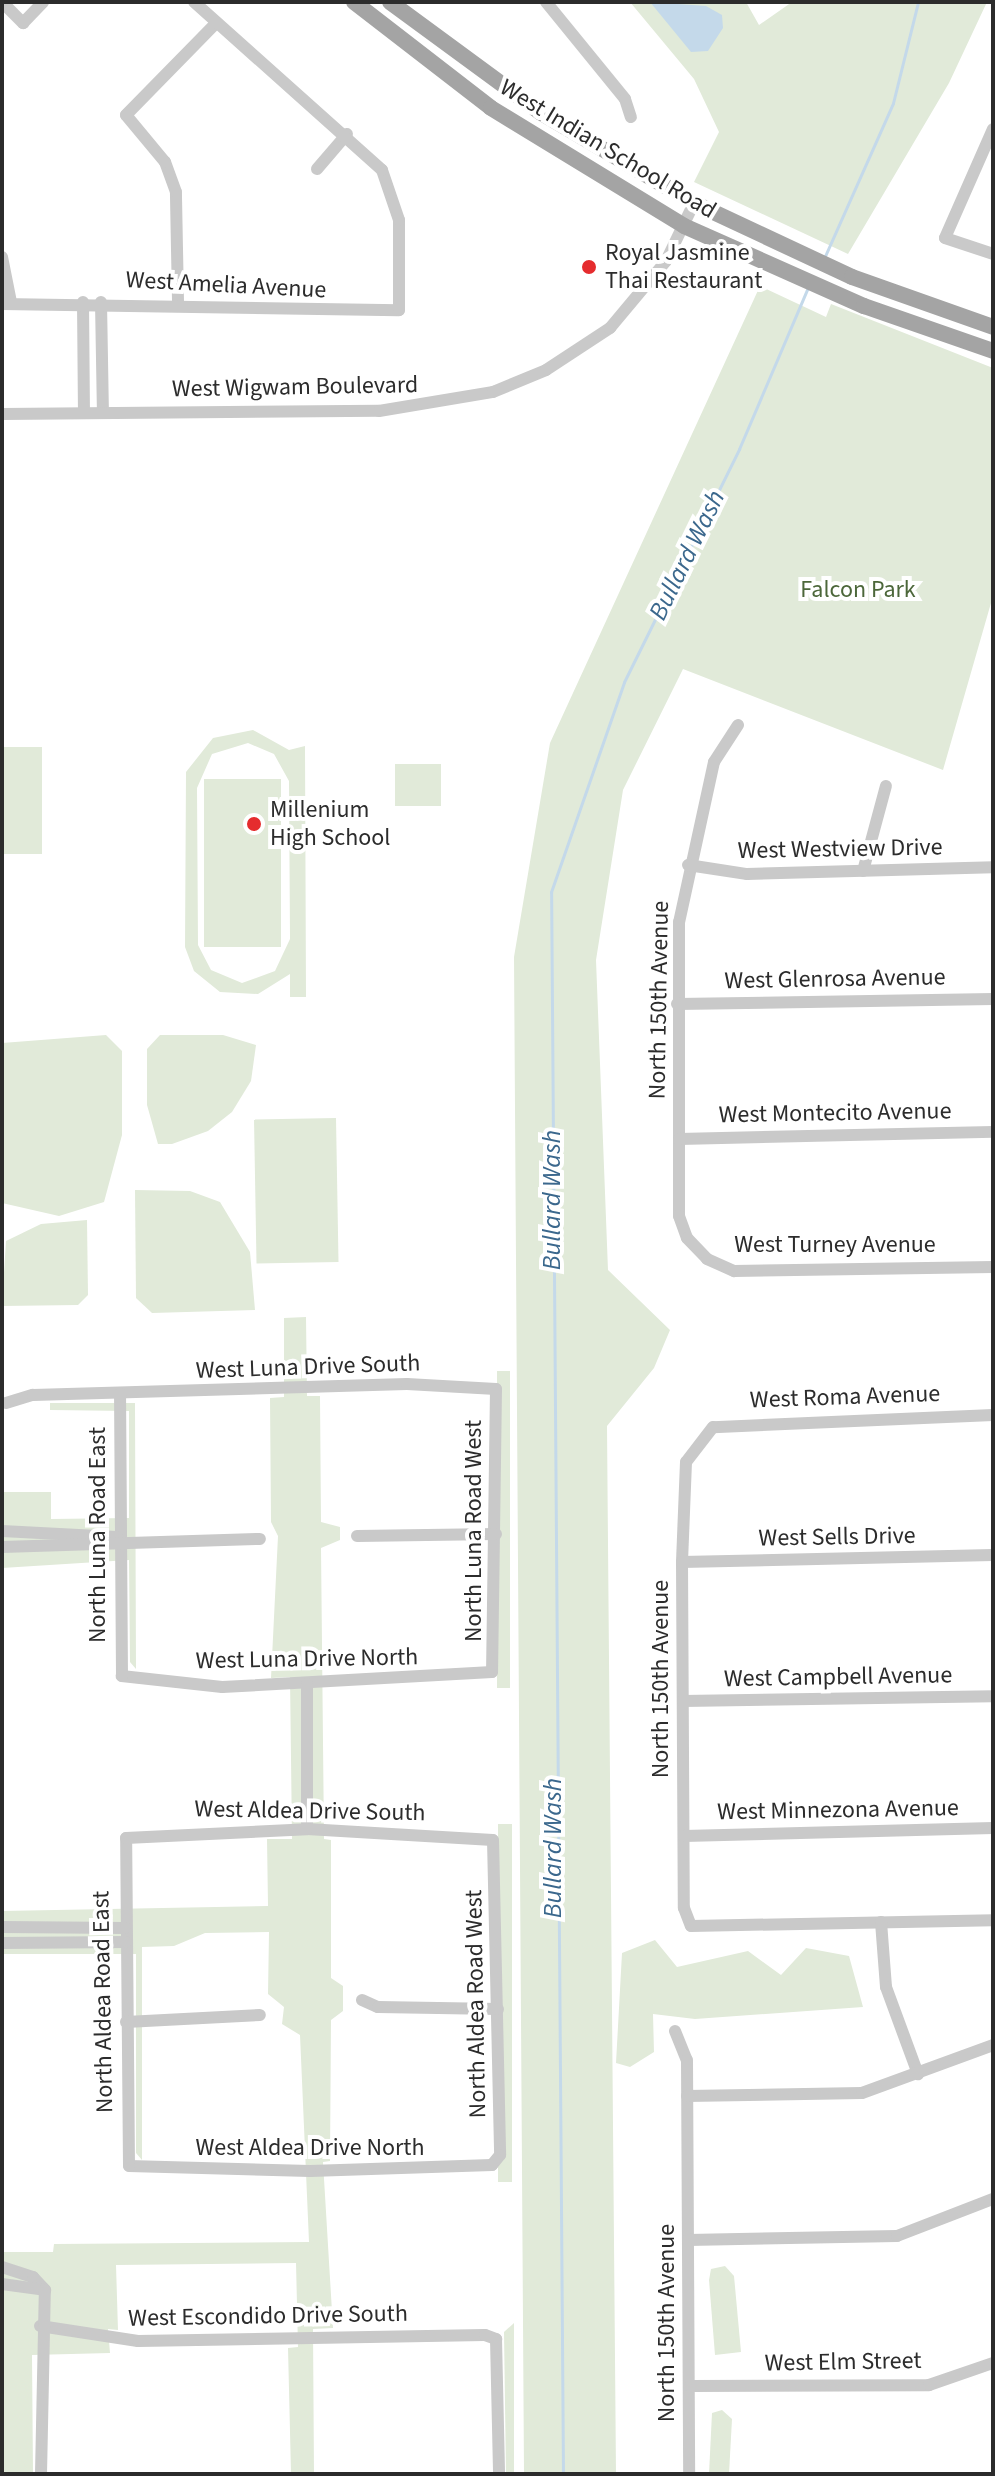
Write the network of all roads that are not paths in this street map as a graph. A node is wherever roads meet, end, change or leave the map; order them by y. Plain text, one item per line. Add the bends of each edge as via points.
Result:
1 (2, 2) edge
2 (43, 2) edge
3 (194, 2) edge
4 (354, 2) edge
5 (546, 2) edge
6 (395, 3) edge
7 (216, 23) junction
8 (380, 24) junction
9 (631, 117) dead end
10 (993, 129) edge
11 (347, 134) junction
12 (990, 145) edge
13 (317, 169) dead end
14 (694, 203) junction
15 (684, 226) junction
16 (993, 254) edge
17 (2, 257) edge
18 (178, 301) junction
19 (83, 302) junction
20 (101, 302) junction
21 (6, 303) edge
22 (993, 327) edge
23 (993, 351) edge
24 (84, 413) junction
25 (103, 413) junction
26 (2, 414) edge
27 (738, 725) dead end
28 (886, 786) dead end
29 (688, 865) junction
30 (993, 867) edge
31 (863, 871) junction
32 (993, 999) edge
33 (677, 1004) junction
34 (993, 1132) edge
35 (679, 1139) junction
36 (687, 1238) joint
37 (993, 1267) edge
38 (496, 1389) joint
39 (120, 1394) junction
40 (6, 1403) dead end
41 (993, 1415) edge
42 (701, 1435) joint
43 (2, 1531) edge
44 (496, 1534) junction
45 (357, 1536) dead end
46 (120, 1538) junction
47 (260, 1539) dead end
48 (2, 1547) edge
49 (993, 1555) edge
50 (682, 1562) junction
51 (492, 1672) joint
52 (122, 1676) joint
53 (307, 1684) junction
54 (993, 1696) edge
55 (683, 1701) junction
56 (993, 1828) edge
57 (307, 1829) junction
58 (684, 1836) junction
59 (126, 1838) joint
60 (493, 1840) joint
61 (993, 1920) edge
62 (881, 1922) junction
63 (2, 1927) edge
64 (125, 1935) junction
65 (2, 1943) edge
66 (362, 2000) dead end
67 (498, 2009) junction
68 (260, 2015) dead end
69 (126, 2022) junction
70 (675, 2031) dead end
71 (993, 2045) edge
72 (918, 2074) junction
73 (687, 2096) junction
74 (492, 2165) joint
75 (129, 2166) joint
76 (993, 2199) edge
77 (688, 2240) junction
78 (2, 2267) edge
79 (2, 2284) edge
80 (45, 2290) junction
81 (40, 2326) junction
82 (993, 2363) edge
83 (690, 2386) junction
84 (41, 2474) edge
85 (499, 2474) edge
86 (689, 2474) edge

1 - 2 street via 23,23
3 - 7 street
4 - 8 main road, West Indian School Road
5 - 9 street via 625,99
6 - 8 street
6 - 14 main road, West Indian School Road via 540,112
7 - 11 street
7 - 18 street via 126,115 165,162 176,192
8 - 15 main road, West Indian School Road via 550,147
10 - 12 street
11 - 13 street
11 - 18 street, West Amelia Avenue via 382,170 399,220 399,310 272,311
12 - 16 street via 945,238
14 - 15 street, West Wigwam Boulevard
14 - 22 main road, West Indian School Road via 852,277
15 - 23 main road, West Indian School Road via 832,293
15 - 25 street, West Wigwam Boulevard via 643,294 610,328 546,370 493,392 379,411
17 - 21 street
18 - 20 street, West Amelia Avenue
19 - 20 street, West Amelia Avenue
19 - 21 street, West Amelia Avenue
19 - 24 street
20 - 25 street
24 - 25 street, West Wigwam Boulevard
24 - 26 street, West Wigwam Boulevard
27 - 29 street, North 150th Avenue via 714,762
28 - 31 street
29 - 31 street, West Westview Drive via 731,874
29 - 33 street, North 150th Avenue
30 - 31 street, West Westview Drive
32 - 33 street, West Glenrosa Avenue
33 - 35 street, North 150th Avenue
34 - 35 street, West Montecito Avenue
35 - 36 street, North 150th Avenue via 679,1216
36 - 37 street, West Turney Avenue via 707,1259 734,1271
38 - 39 street, West Luna Drive South via 407,1384
38 - 44 street, North Luna Road West
39 - 40 street, West Luna Drive South via 33,1395
39 - 46 street, North Luna Road East
41 - 42 street, West Roma Avenue via 741,1422
42 - 50 street, North 150th Avenue via 686,1462
43 - 46 street via 93,1530
44 - 45 street
44 - 51 street, North Luna Road West
46 - 47 street
46 - 48 street
46 - 52 street, North Luna Road East
49 - 50 street, West Sells Drive
50 - 55 street, North 150th Avenue
51 - 53 street, West Luna Drive North
52 - 53 street, West Luna Drive North via 222,1687
53 - 57 street
54 - 55 street, West Campbell Avenue
55 - 58 street, North 150th Avenue
56 - 58 street, West Minnezona Avenue
57 - 59 street, West Aldea Drive South
57 - 60 street, West Aldea Drive South
58 - 62 street, North 150th Avenue via 691,1926
59 - 64 street, North Aldea Road East
60 - 67 street, North Aldea Road West
61 - 62 street
62 - 72 street via 886,1987
63 - 64 street
64 - 65 street
64 - 69 street, North Aldea Road East
66 - 67 street via 378,2007
67 - 74 street, North Aldea Road West via 500,2155
68 - 69 street
69 - 75 street, North Aldea Road East
70 - 73 street, North 150th Avenue via 687,2060
71 - 72 street
72 - 73 street via 849,2095
73 - 77 street, North 150th Avenue
74 - 75 street, West Aldea Drive North via 310,2171
76 - 77 street via 897,2236
77 - 83 street, North 150th Avenue
78 - 80 street via 33,2277
79 - 80 street
80 - 81 street
81 - 84 street
81 - 85 street, West Escondido Drive South via 123,2340 496,2339
82 - 83 street, West Elm Street via 929,2385
83 - 86 street, North 150th Avenue

